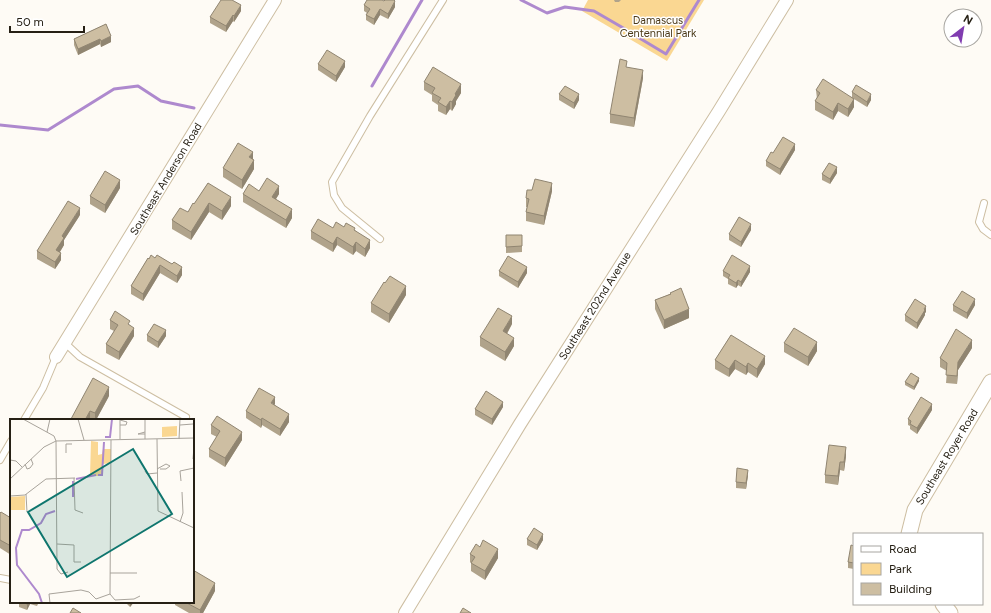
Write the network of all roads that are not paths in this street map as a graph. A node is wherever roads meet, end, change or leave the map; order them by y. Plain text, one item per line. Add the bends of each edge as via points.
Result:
1 (275, 0) edge
2 (443, 0) edge
3 (787, 0) edge
4 (984, 203) dead end
5 (991, 234) edge
6 (380, 239) dead end
7 (65, 343) junction
8 (56, 357) joint
9 (991, 382) edge
10 (25, 419) edge
11 (185, 419) edge
12 (10, 443) edge
13 (0, 460) edge
14 (908, 533) edge
15 (0, 578) edge
16 (10, 580) edge
17 (944, 605) edge
18 (405, 613) edge
19 (950, 613) edge

1 - 7 street, Southeast Anderson Road
2 - 6 lane via 332,182 334,195 342,208
3 - 18 street, Southeast 202nd Avenue via 520,424
4 - 5 lane via 979,222 983,229
7 - 8 street, Southeast Anderson Road
7 - 11 lane via 80,357 186,417
8 - 10 lane via 43,388
9 - 14 street, Southeast Royer Road via 915,510
12 - 13 lane
15 - 16 lane
17 - 19 street

